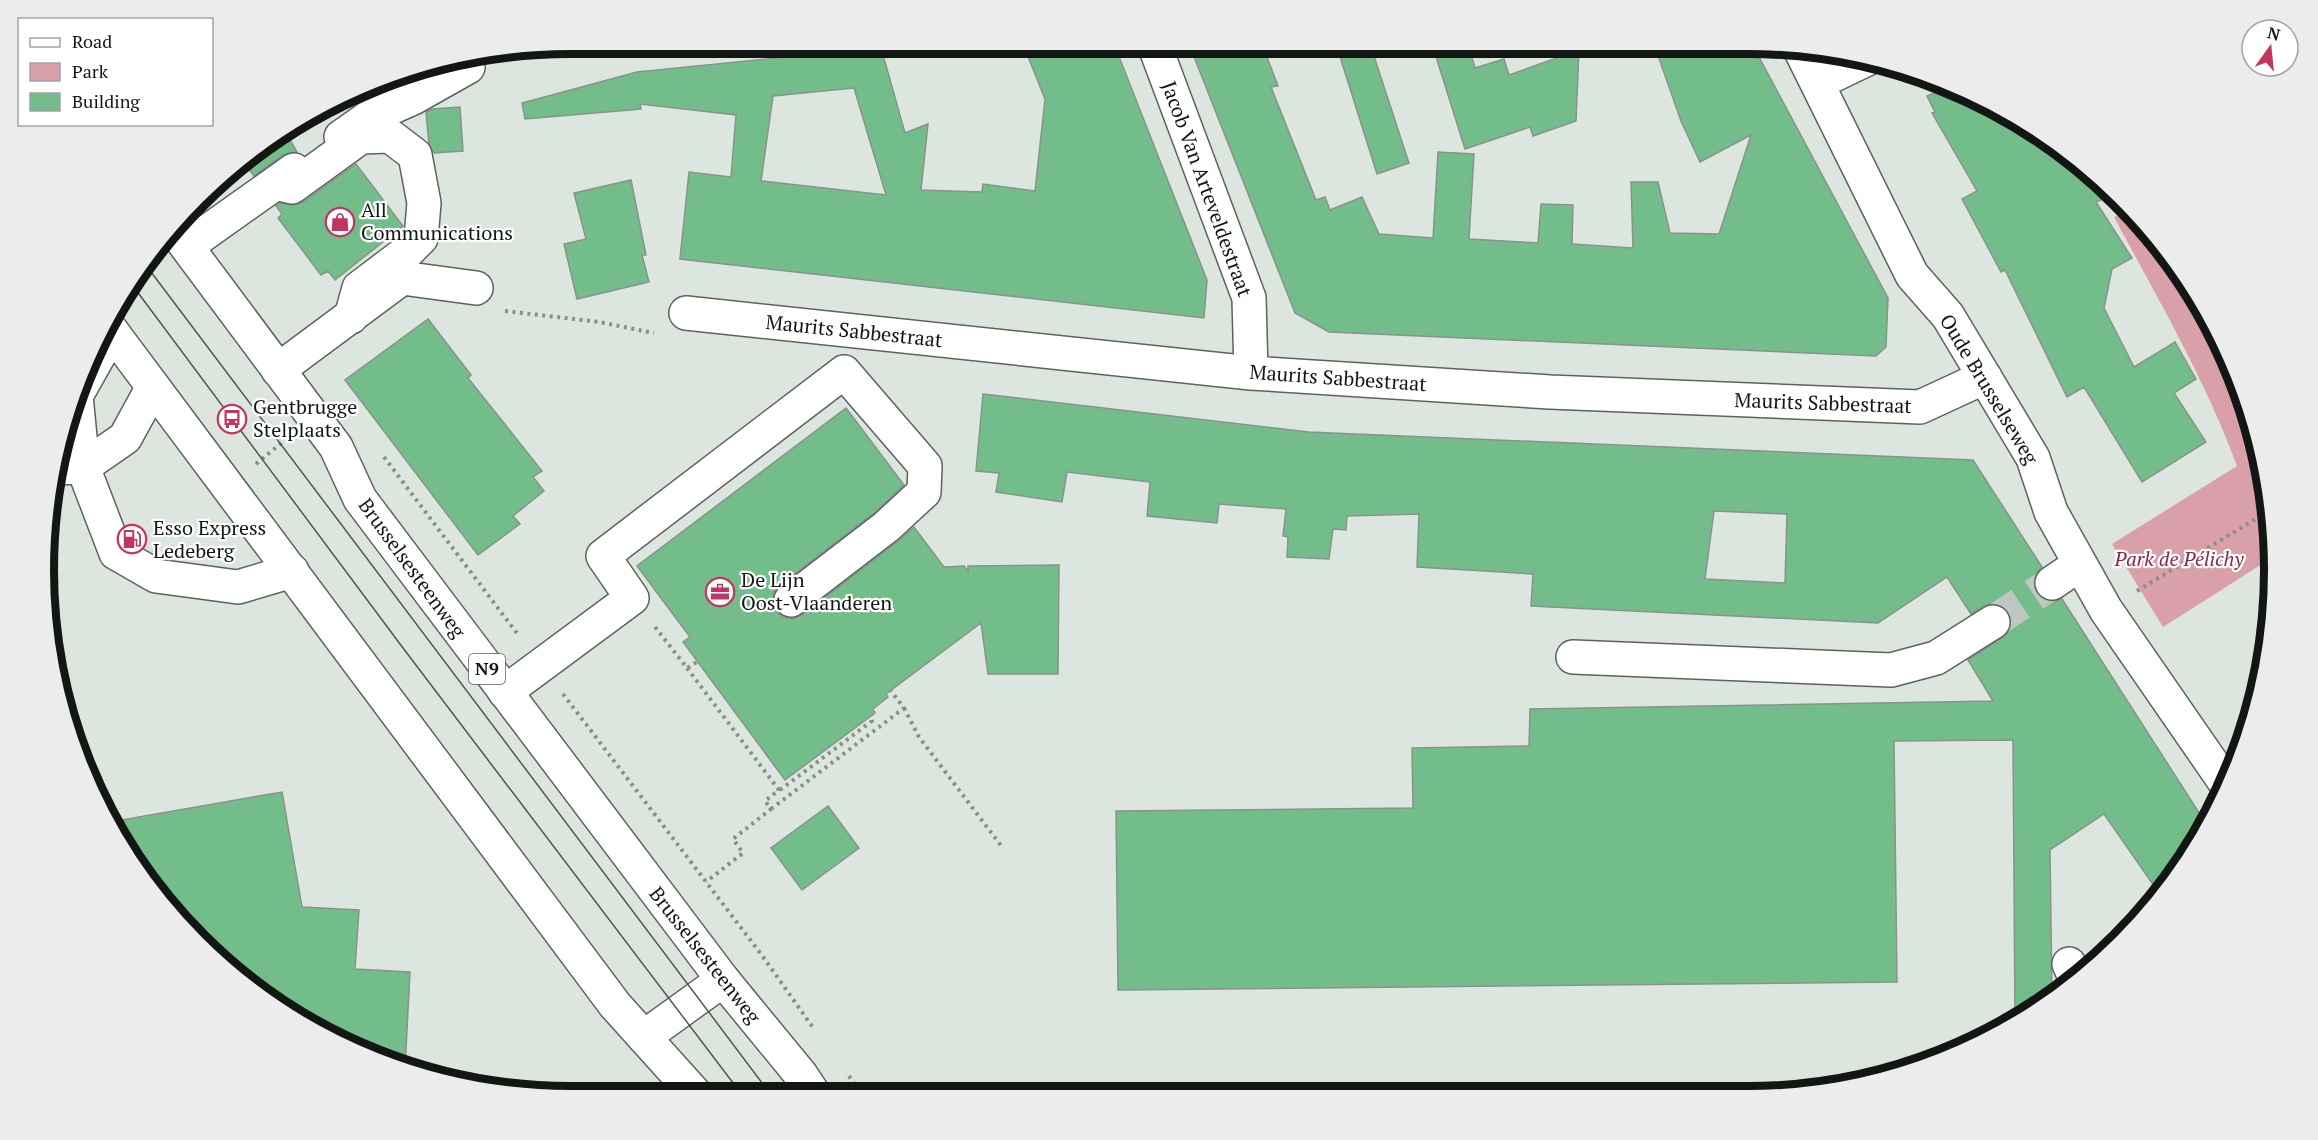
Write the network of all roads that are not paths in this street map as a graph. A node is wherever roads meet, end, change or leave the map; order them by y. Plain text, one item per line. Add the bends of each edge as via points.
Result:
1 (1158, 54) edge
2 (1804, 57) edge
3 (1854, 65) edge
4 (468, 68) dead end
5 (1817, 83) junction
6 (276, 183) junction
7 (181, 239) edge
8 (476, 288) dead end
9 (686, 313) dead end
10 (351, 316) junction
11 (112, 332) edge
12 (278, 369) junction
13 (1251, 373) junction
14 (1985, 377) junction
15 (153, 387) junction
16 (71, 439) edge
17 (68, 468) edge
18 (2080, 564) junction
19 (292, 571) junction
20 (2052, 583) tunnel mouth
21 (791, 600) dead end
22 (1993, 622) tunnel mouth
23 (1573, 657) dead end
24 (505, 692) junction
25 (2221, 776) edge
26 (723, 980) junction
27 (644, 1037) junction
28 (688, 1086) edge
29 (808, 1086) edge

1 - 13 street, Jacob Van Arteveldestraat via 1249,298
2 - 5 street, Oude Brusselseweg
3 - 5 street
4 - 6 street via 368,118
5 - 14 street, Oude Brusselseweg via 1912,275 1948,316
6 - 7 street
6 - 10 street via 292,188 361,137 390,136 416,155 424,203 421,238 359,288
7 - 12 street, Brusselsesteenweg / N9
8 - 10 street via 402,278
9 - 13 street, Maurits Sabbestraat
10 - 12 street
11 - 15 street
12 - 24 street, Brusselsesteenweg / N9 via 336,447 360,499
13 - 14 street, Maurits Sabbestraat via 1550,392 1920,407
14 - 18 street, Oude Brusselseweg via 2033,458 2051,512
15 - 17 street via 125,438
15 - 19 street
16 - 17 street
17 - 19 street via 116,553 156,576 238,587
18 - 20 street
18 - 25 street, Oude Brusselseweg via 2106,610
19 - 27 street via 608,995
21 - 24 street via 886,527 924,492 925,466 844,372 603,556 632,598
22 - 23 street via 1936,658 1891,670
24 - 26 street, Brusselsesteenweg / N9
26 - 27 street
26 - 29 street, Brusselsesteenweg / N9
27 - 28 street

